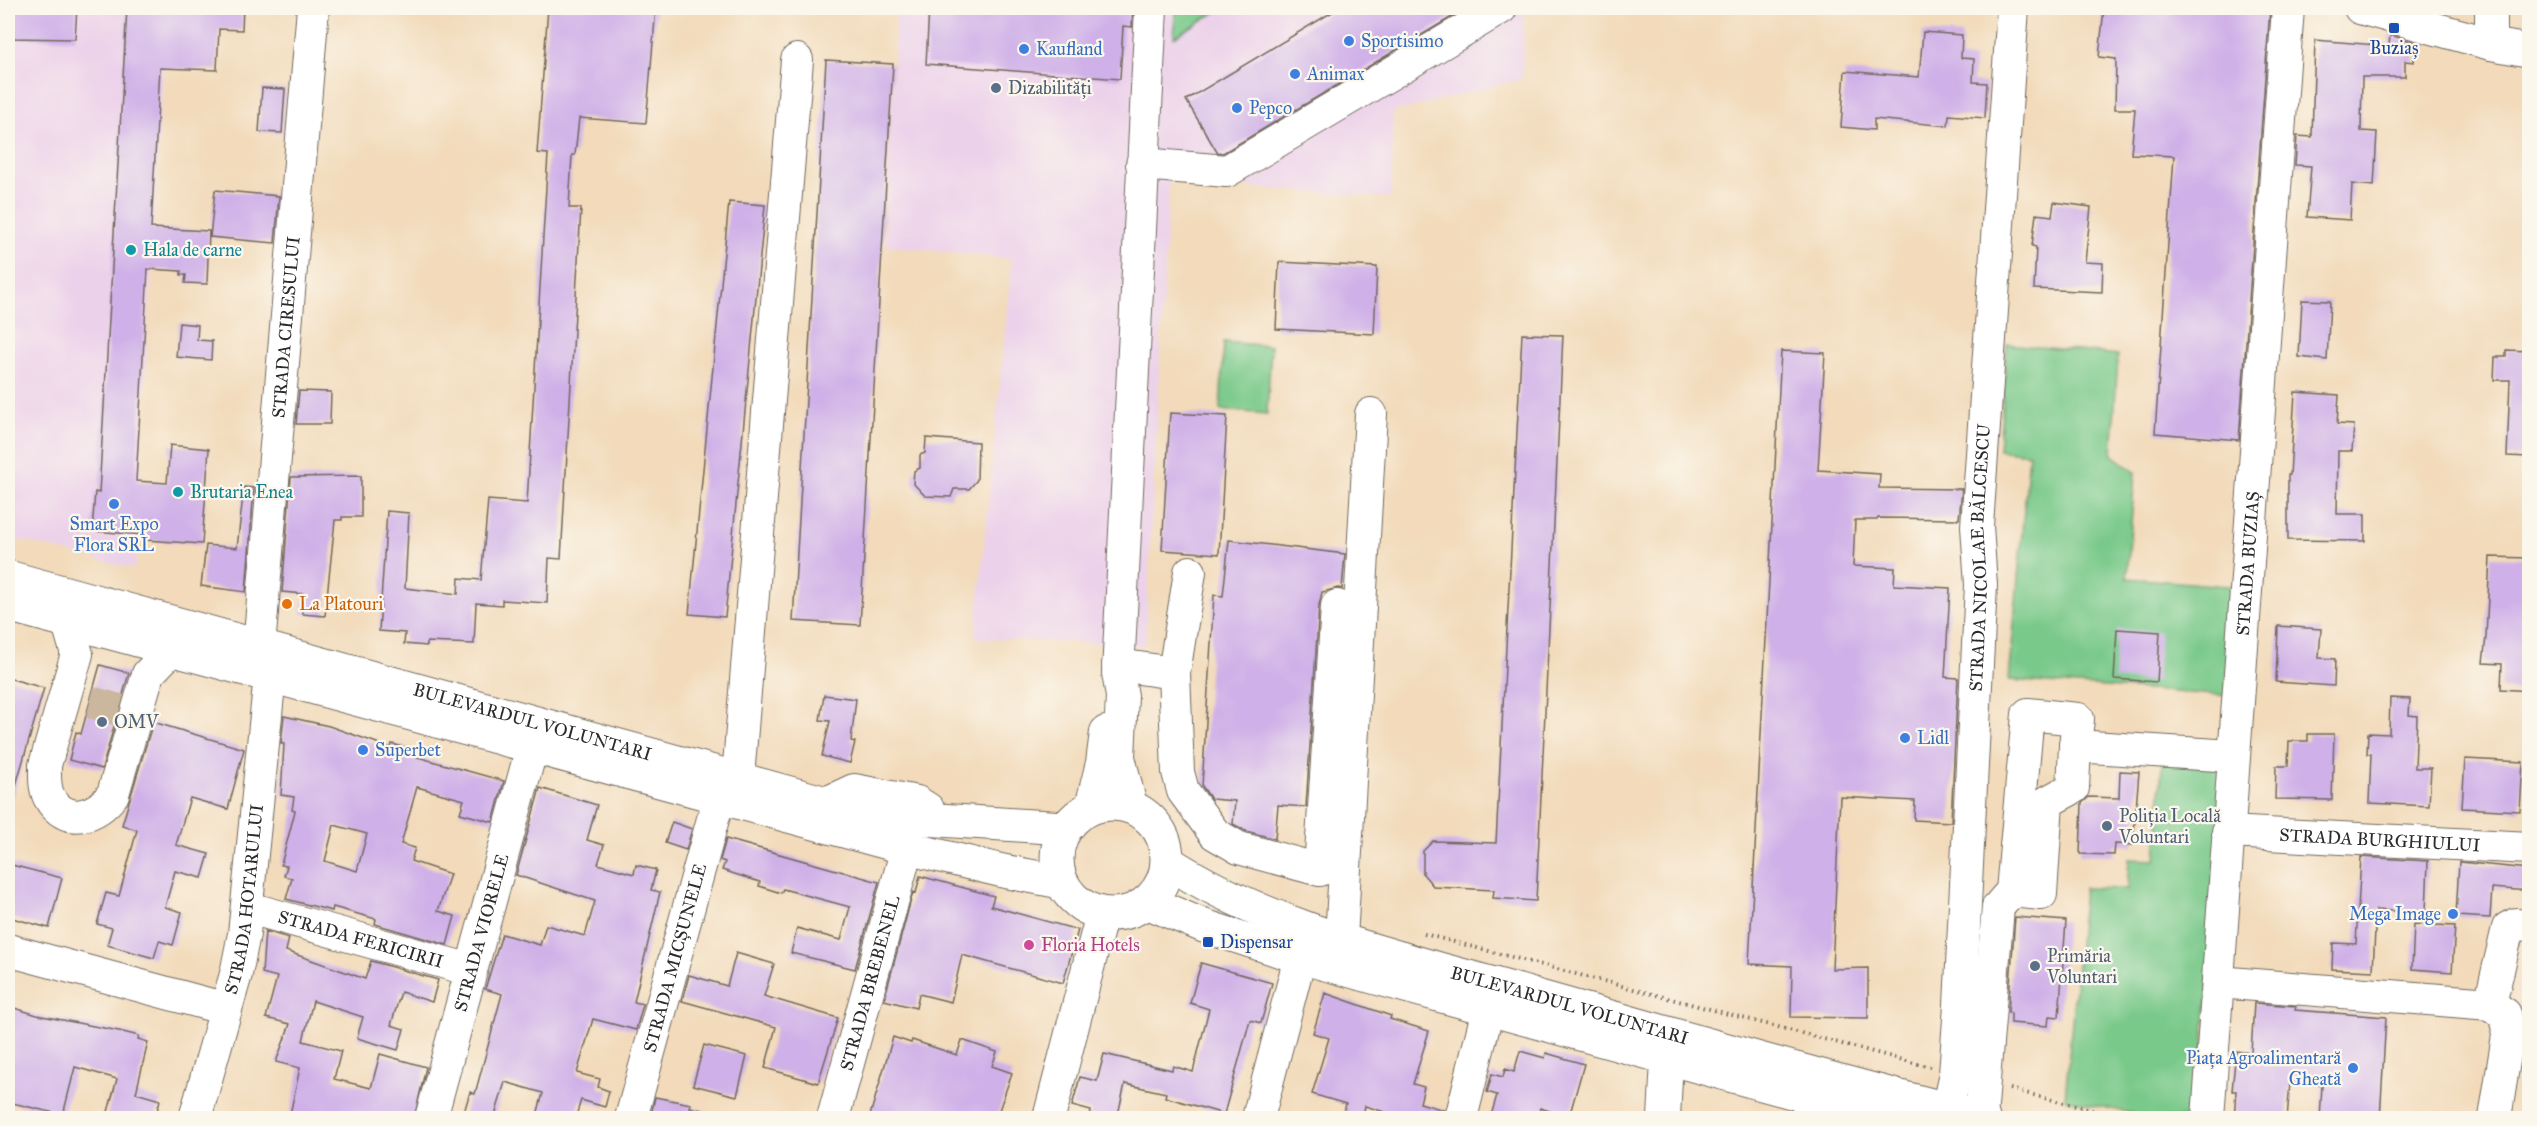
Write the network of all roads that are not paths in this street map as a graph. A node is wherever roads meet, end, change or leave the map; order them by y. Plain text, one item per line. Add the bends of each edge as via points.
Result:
1 (313, 8) edge
2 (1151, 8) edge
3 (1501, 8) edge
4 (2013, 8) edge
5 (2288, 8) edge
6 (2360, 8) edge
7 (2491, 8) edge
8 (2491, 44) junction
9 (2529, 51) edge
10 (797, 60) dead end
11 (1142, 164) junction
12 (1371, 414) dead end
13 (1190, 572) dead end
14 (8, 577) edge
15 (8, 605) edge
16 (1337, 606) dead end
17 (67, 620) junction
18 (172, 649) junction
19 (264, 661) junction
20 (1118, 669) junction
21 (1174, 673) junction
22 (2075, 746) junction
23 (532, 747) junction
24 (2233, 756) junction
25 (728, 787) junction
26 (1131, 806) junction
27 (1091, 807) junction
28 (1065, 828) junction
29 (2228, 832) junction
30 (907, 848) junction
31 (2529, 848) edge
32 (1168, 862) junction
33 (1061, 882) junction
34 (2012, 891) junction
35 (1147, 902) junction
36 (249, 909) junction
37 (1101, 914) junction
38 (2529, 925) edge
39 (1341, 939) junction
40 (8, 950) edge
41 (1300, 957) junction
42 (471, 970) junction
43 (2218, 982) junction
44 (2490, 1004) junction
45 (226, 1008) junction
46 (1488, 1009) junction
47 (1667, 1059) junction
48 (1969, 1078) junction
49 (1947, 1110) junction
50 (1982, 1118) edge
51 (195, 1119) edge
52 (431, 1119) edge
53 (630, 1119) edge
54 (833, 1119) edge
55 (1049, 1119) edge
56 (1258, 1119) edge
57 (1461, 1119) edge
58 (1664, 1119) edge
59 (1886, 1119) edge
60 (2208, 1119) edge
61 (2495, 1119) edge

1 - 19 street, STRADA CIRESULUI
2 - 11 street
3 - 11 street via 1227,171
4 - 48 street, STRADA NICOLAE BĂLCESCU via 1977,526 1981,597 1969,845
5 - 24 street, STRADA BUZIAȘ
6 - 8 street
7 - 8 street
8 - 9 street
10 - 25 street, STRADA MICȘUNELE
11 - 20 street
12 - 39 street
13 - 21 street
14 - 19 highway, BULEVARDUL VOLUNTARI
15 - 17 highway, BULEVARDUL VOLUNTARI
16 - 21 street via 1320,870 1239,848 1215,834 1198,813 1183,791 1178,772
17 - 18 highway, BULEVARDUL VOLUNTARI
17 - 18 street via 76,654 78,698 45,765 45,782 49,797 72,816 87,816 106,804 113,794 130,713 148,674
18 - 19 highway, BULEVARDUL VOLUNTARI
19 - 23 highway, BULEVARDUL VOLUNTARI
19 - 25 highway, BULEVARDUL VOLUNTARI
19 - 36 street, STRADA HOTARULUI
20 - 21 street
20 - 26 street via 1122,696 1119,757
20 - 27 street via 1108,694 1102,763
22 - 24 street
22 - 34 street via 2073,788 2047,802 2041,894
22 - 34 street via 2078,719 2028,714
23 - 25 highway, BULEVARDUL VOLUNTARI
23 - 42 street, STRADA VIORELE
24 - 29 street, STRADA BUZIAȘ
25 - 28 highway, BULEVARDUL VOLUNTARI via 950,821
25 - 30 highway, BULEVARDUL VOLUNTARI
25 - 53 street, STRADA MICȘUNELE
26 - 27 highway via 1118,803
26 - 32 highway via 1158,828 1166,844
27 - 28 highway
28 - 33 highway via 1056,854
29 - 31 street, STRADA BURGHIULUI
29 - 43 street, STRADA BUZIAȘ
30 - 33 highway, BULEVARDUL VOLUNTARI
30 - 54 street, STRADA BREBENEL
32 - 35 highway via 1161,884
32 - 39 highway, BULEVARDUL VOLUNTARI via 1235,900
33 - 37 highway via 1071,897
34 - 48 street via 1998,907
35 - 37 highway via 1118,914
35 - 41 highway, BULEVARDUL VOLUNTARI via 1204,926
36 - 42 street, STRADA FERICIRII
36 - 45 street, STRADA HOTARULUI
37 - 55 street
38 - 44 street via 2508,928
39 - 49 highway, BULEVARDUL VOLUNTARI
40 - 45 street
41 - 46 highway, BULEVARDUL VOLUNTARI
41 - 56 street
42 - 52 street, STRADA VIORELE
43 - 44 street
43 - 60 street, STRADA BUZIAȘ
44 - 61 street via 2505,1014 2509,1029
45 - 51 street, STRADA HOTARULUI
46 - 47 highway, BULEVARDUL VOLUNTARI
46 - 57 street
47 - 58 street
47 - 59 highway, BULEVARDUL VOLUNTARI
48 - 49 street, STRADA NICOLAE BĂLCESCU
48 - 50 street
49 - 50 highway, BULEVARDUL VOLUNTARI

